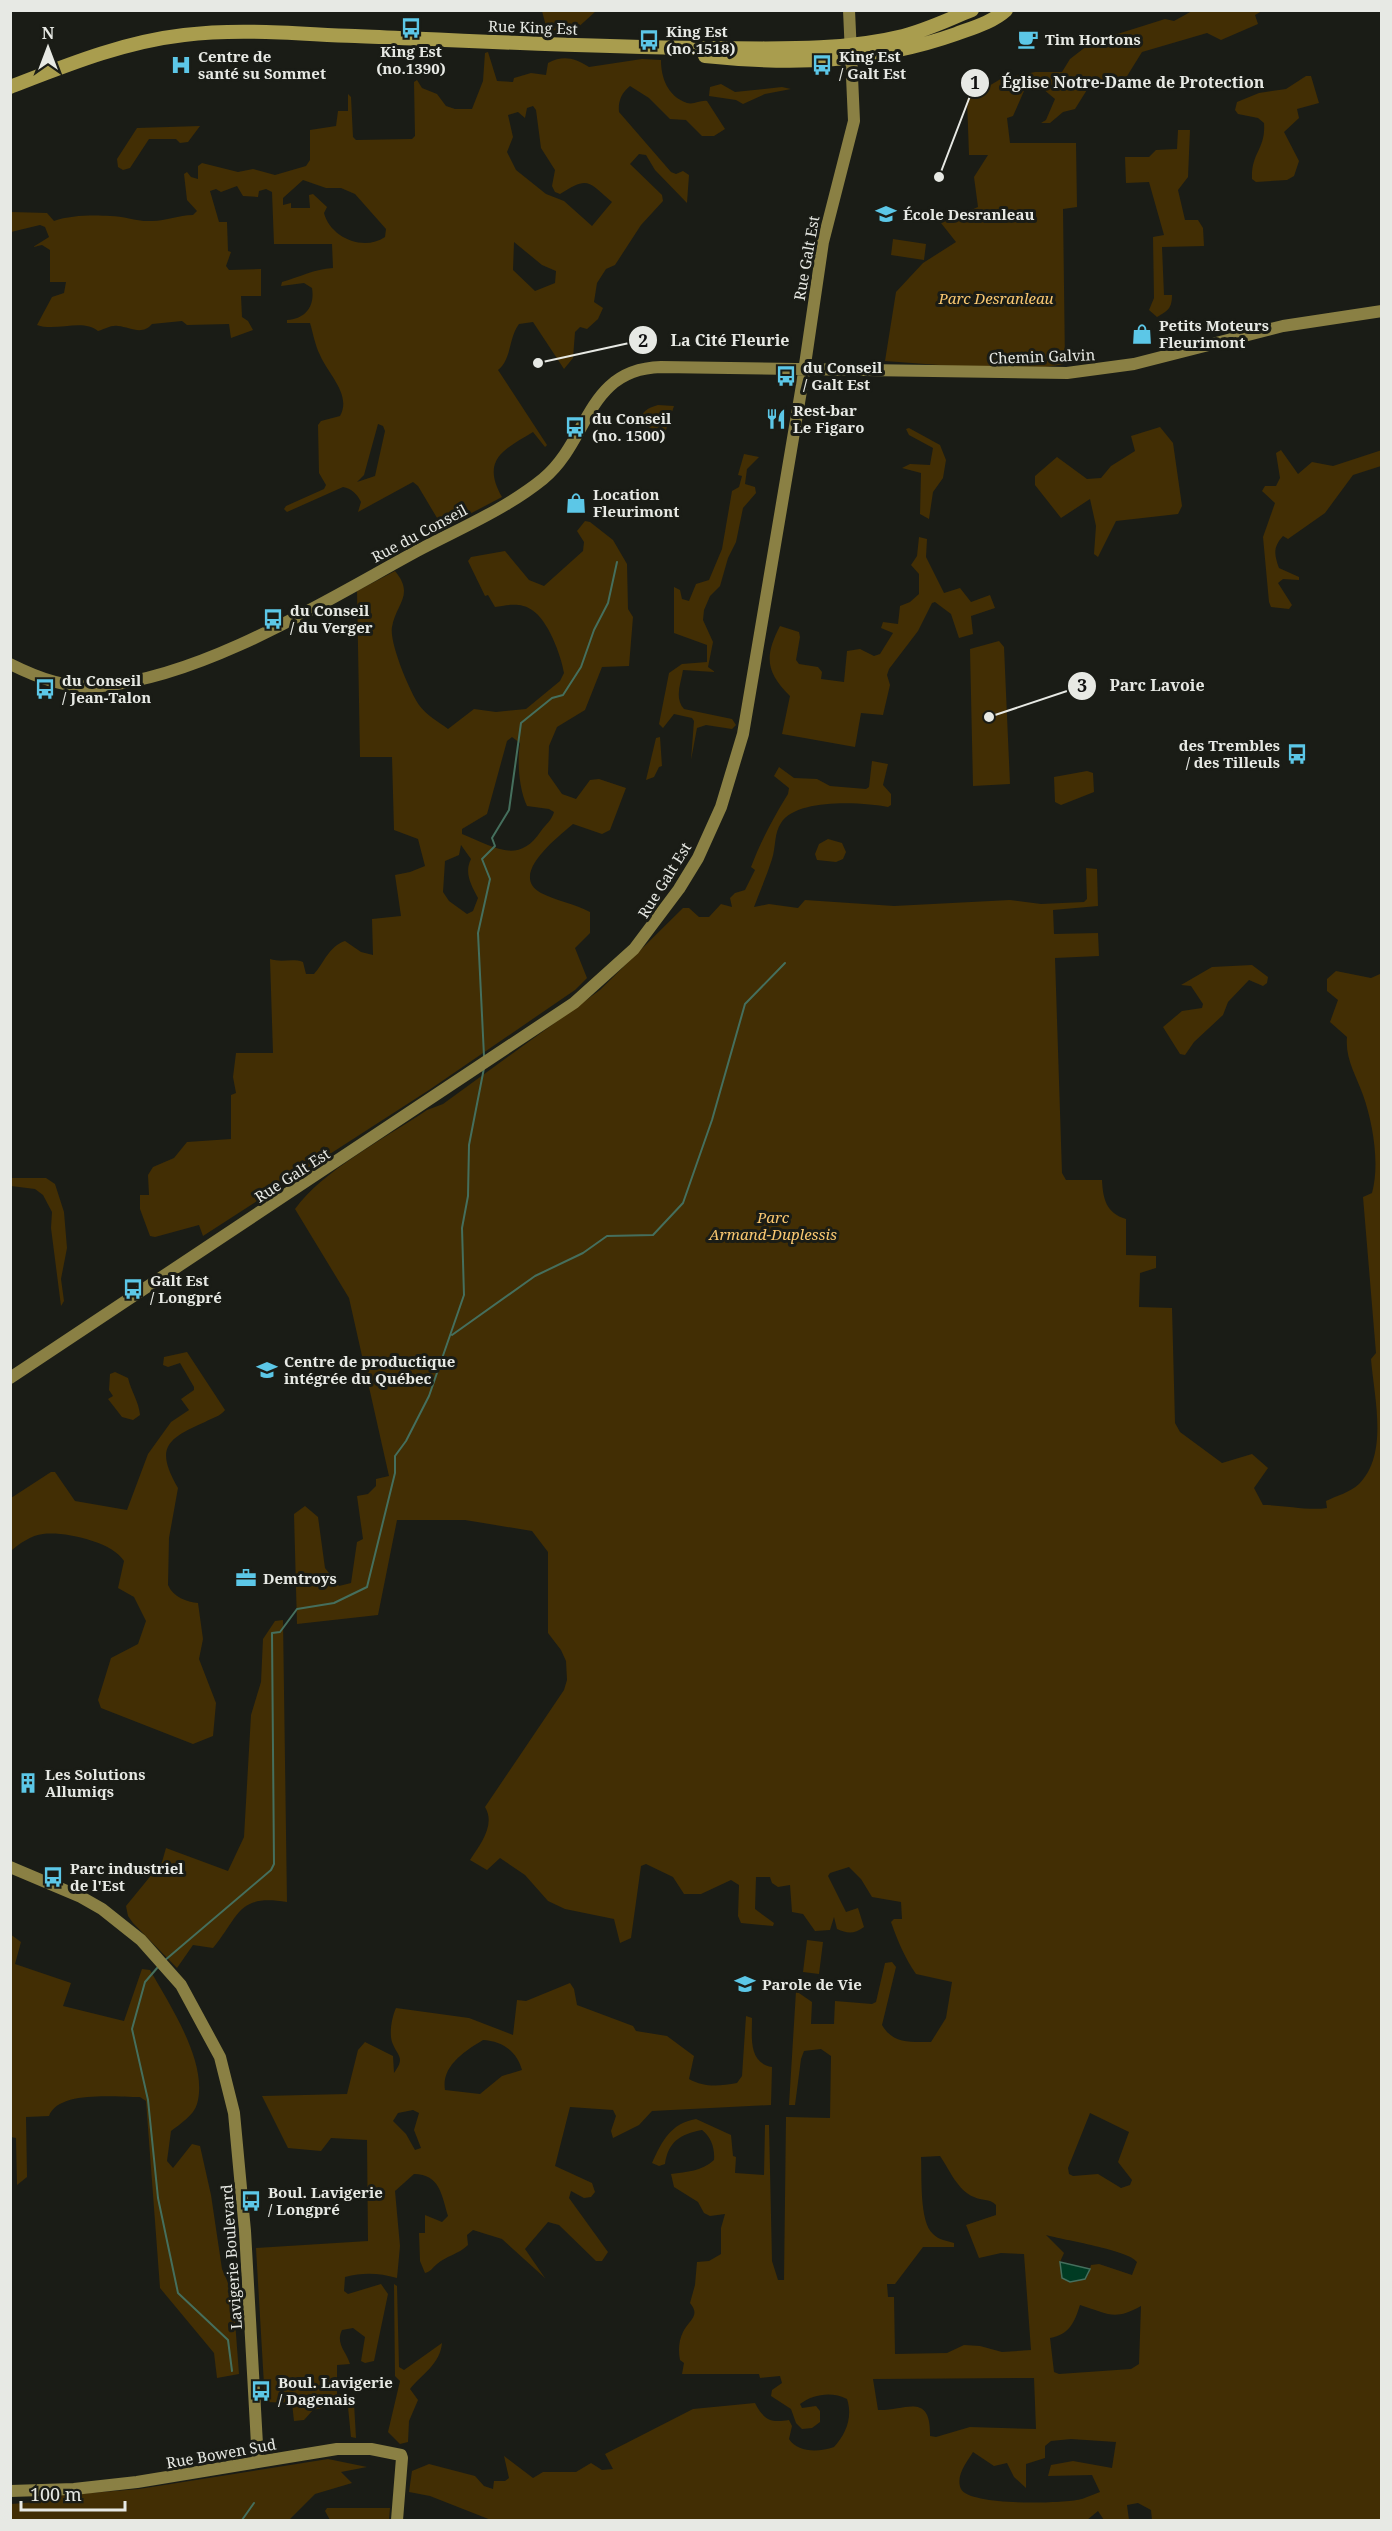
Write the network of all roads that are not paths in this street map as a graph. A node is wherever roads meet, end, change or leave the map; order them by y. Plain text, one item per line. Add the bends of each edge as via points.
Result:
1 (849, 10) edge
2 (972, 10) edge
3 (1006, 10) edge
4 (852, 52) junction
5 (10, 87) edge
6 (1382, 311) edge
7 (805, 368) junction
8 (10, 664) edge
9 (10, 1378) edge
10 (10, 1867) edge
11 (258, 2462) junction
12 (10, 2491) edge
13 (397, 2520) edge

1 - 4 street, Rue Galt Est
2 - 4 main road, Rue King Est
3 - 4 main road, Rue King Est via 942,39
4 - 5 main road, Rue King Est via 749,60 630,48 219,32 119,48
4 - 7 street, Rue Galt Est via 854,121 823,242
6 - 7 street, Chemin Galvin via 1283,326 1154,360 1080,372
7 - 8 street, Rue du Conseil via 661,367 630,372 605,390 565,455 533,487 321,603 210,656 139,679 88,687 53,682
7 - 9 street, Rue Galt Est via 743,734 721,807 698,858 650,929 628,955 574,1003
10 - 11 street, Lavigerie Boulevard via 81,1897 141,1940 181,1985 220,2057 233,2106 242,2199
11 - 12 street, Rue Bowen Sud via 105,2486
11 - 13 street, Rue Bowen Sud via 337,2449 371,2449 401,2455

